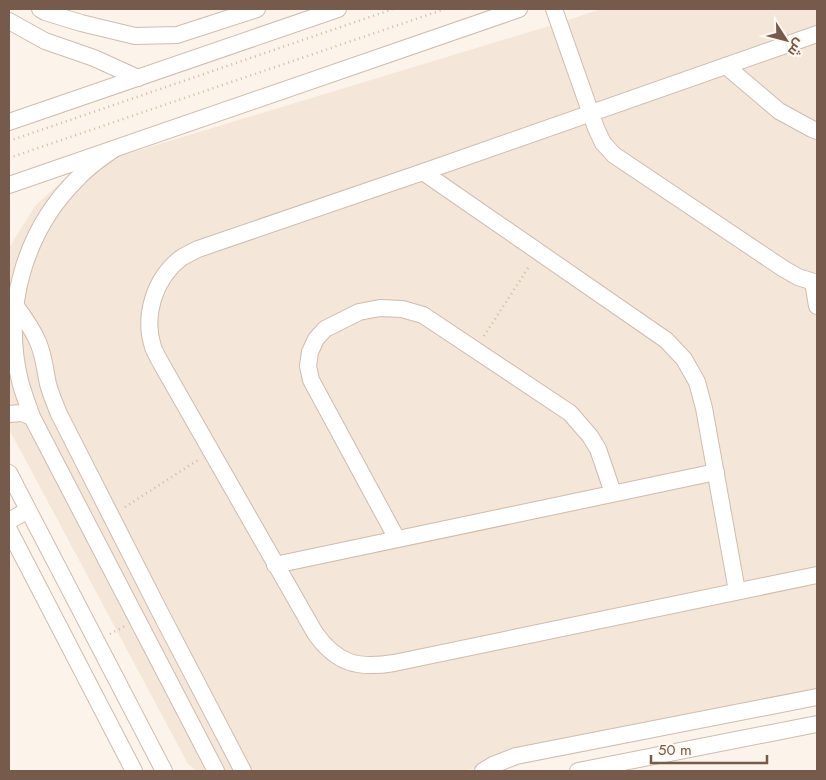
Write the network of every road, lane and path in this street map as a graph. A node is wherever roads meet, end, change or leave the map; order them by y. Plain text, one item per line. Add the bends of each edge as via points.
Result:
1 (40, 9) edge
2 (257, 9) edge
3 (338, 9) edge
4 (393, 9) edge
5 (444, 9) edge
6 (519, 9) edge
7 (554, 9) edge
8 (9, 20) edge
9 (817, 34) edge
10 (726, 66) junction
11 (138, 78) junction
12 (590, 113) junction
13 (9, 122) edge
14 (817, 131) edge
15 (9, 141) edge
16 (114, 149) junction
17 (9, 158) edge
18 (423, 172) junction
19 (9, 185) edge
20 (539, 252) junction
21 (815, 283) edge
22 (15, 305) junction
23 (817, 306) edge
24 (475, 350) junction
25 (9, 414) edge
26 (32, 417) junction
27 (211, 452) junction
28 (716, 472) junction
29 (9, 473) edge
30 (613, 493) junction
31 (28, 510) junction
32 (111, 516) junction
33 (9, 521) edge
34 (9, 530) edge
35 (397, 539) junction
36 (275, 565) junction
37 (817, 575) edge
38 (737, 591) junction
39 (162, 616) junction
40 (139, 623) junction
41 (96, 641) junction
42 (817, 697) edge
43 (817, 724) edge
44 (134, 771) edge
45 (164, 771) edge
46 (216, 771) edge
47 (243, 771) edge
48 (484, 771) edge
49 (578, 771) edge

1 - 2 street via 81,24 135,36 178,36
3 - 11 street
4 - 15 path
5 - 17 path
6 - 16 street
7 - 12 street
8 - 11 street via 44,41
9 - 10 street
10 - 12 street
10 - 14 street via 779,111
11 - 13 street
12 - 18 street
12 - 21 street via 603,143 614,155 784,269
16 - 19 street
16 - 22 street via 78,177 49,212 29,251
18 - 20 street
18 - 27 street via 198,248 167,272 156,289 150,308 153,348
20 - 24 path
20 - 28 street via 666,340 684,359 697,382
21 - 23 street
22 - 26 street via 16,360
22 - 32 street via 39,343 52,399
24 - 30 street via 570,413 598,448
24 - 35 street via 423,315 402,309 380,308 359,312 325,329 310,352 311,380
25 - 26 street via 22,413
26 - 40 street
27 - 32 path
27 - 36 street
28 - 30 street
28 - 38 street
29 - 31 street
30 - 35 street
31 - 33 street
31 - 41 street
32 - 39 street
34 - 44 street
35 - 36 street
36 - 38 street via 324,645 348,662 378,666
37 - 38 street
39 - 40 street
39 - 47 street
40 - 41 path
40 - 46 street
41 - 45 street
42 - 48 street via 516,756
43 - 49 street

